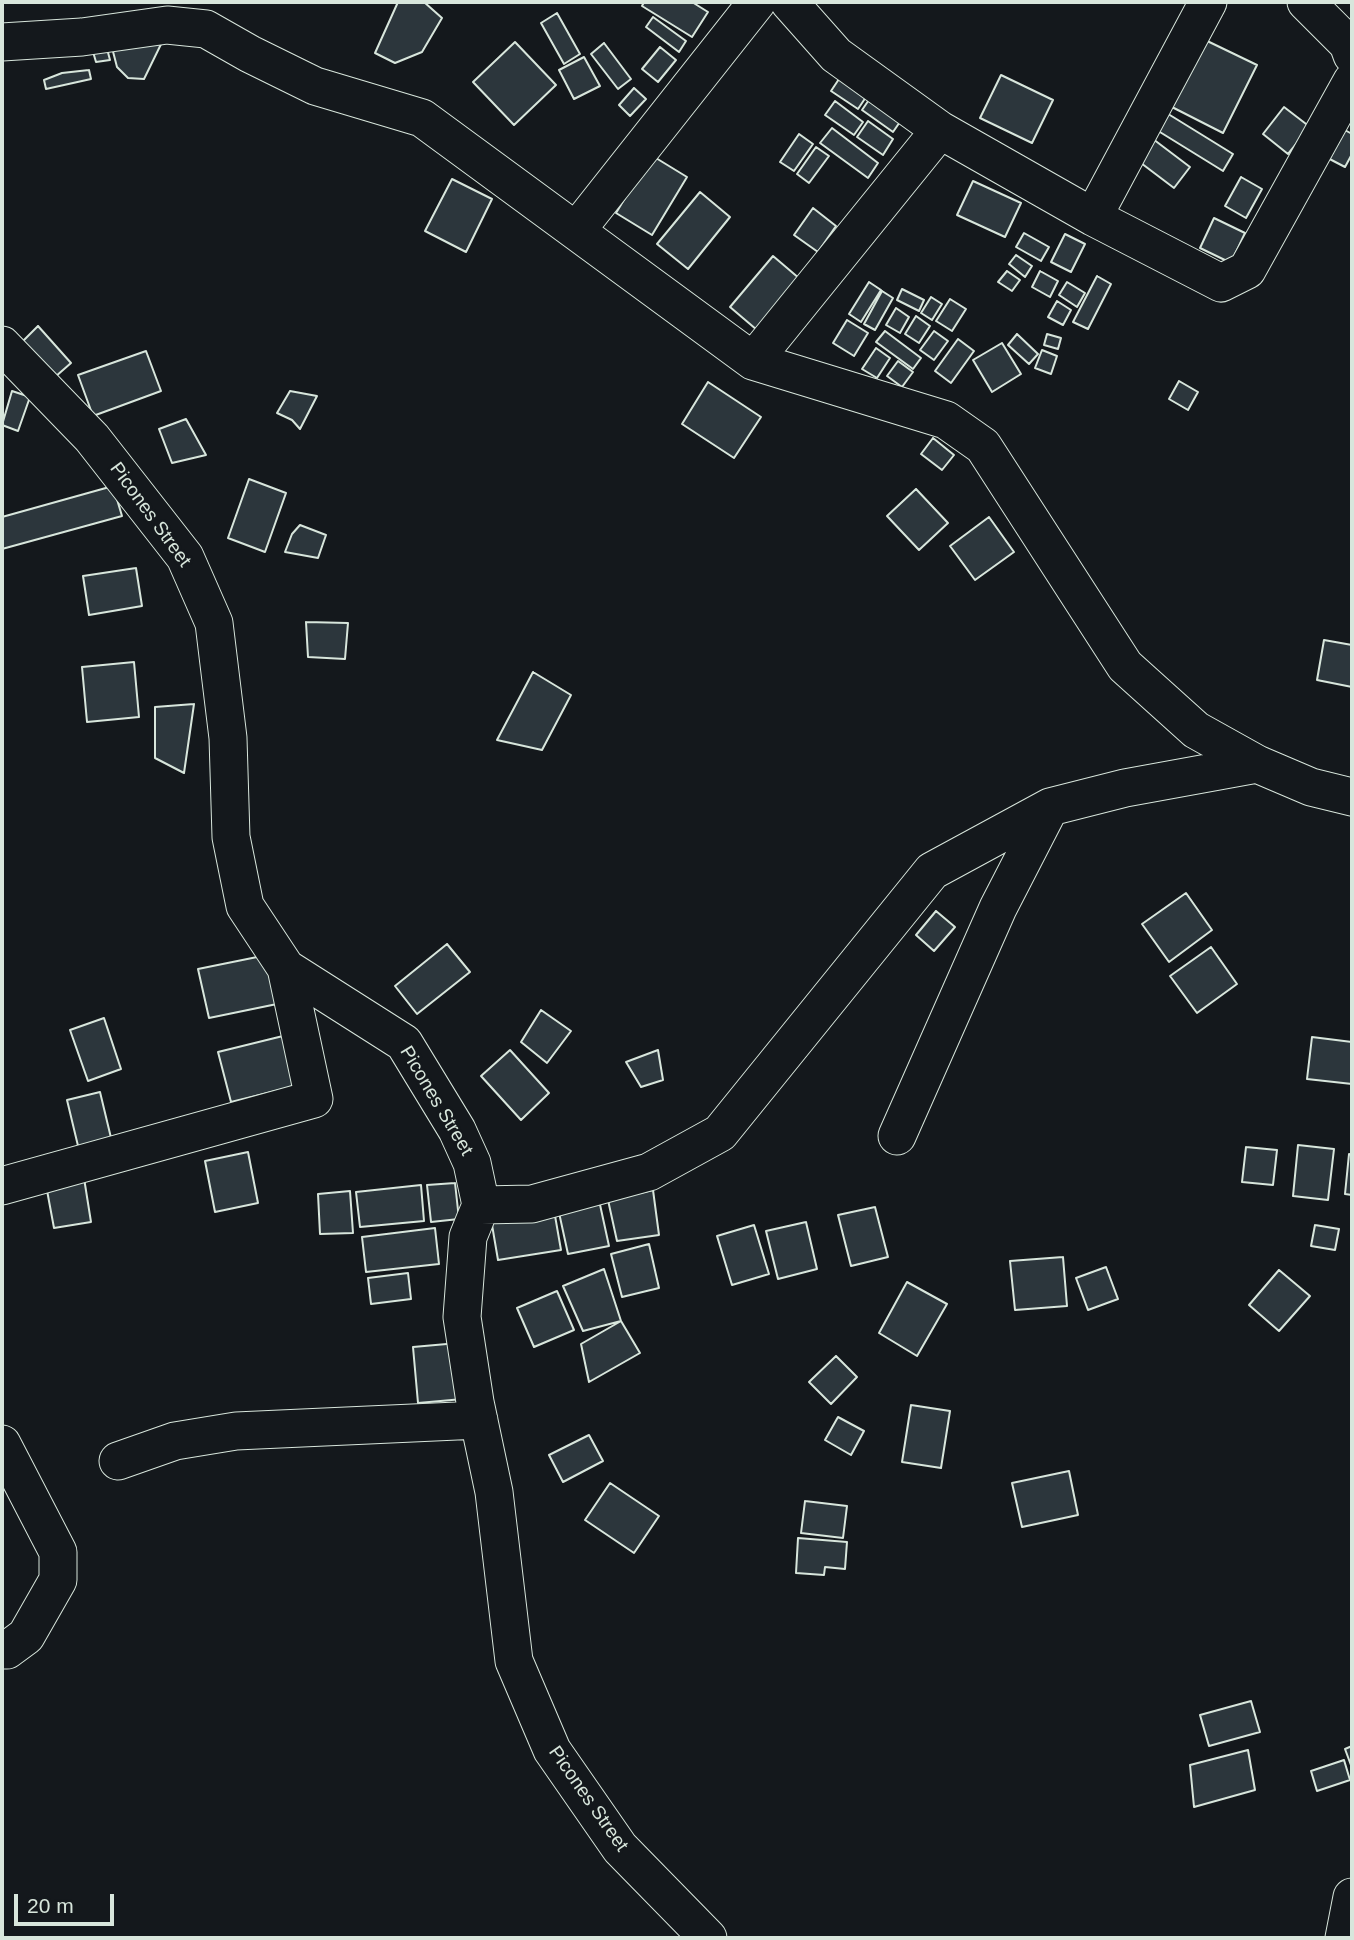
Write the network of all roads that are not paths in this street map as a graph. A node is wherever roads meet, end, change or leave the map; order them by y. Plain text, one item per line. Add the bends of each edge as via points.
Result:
1 (757, 2) edge
2 (789, 2) edge
3 (1208, 2) edge
4 (1306, 2) edge
5 (184, 14) edge
6 (2, 42) edge
7 (1352, 55) edge
8 (1352, 81) edge
9 (940, 130) junction
10 (1093, 217) junction
11 (576, 231) junction
12 (2, 345) edge
13 (753, 361) junction
14 (1257, 764) junction
15 (1352, 797) edge
16 (1050, 807) junction
17 (286, 968) junction
18 (897, 1136) dead end
19 (2, 1186) edge
20 (481, 1205) junction
21 (479, 1420) junction
22 (2, 1444) edge
23 (118, 1461) dead end
24 (2, 1650) edge
25 (1352, 1897) edge
26 (708, 1938) edge
27 (1344, 1938) edge

1 - 11 street
2 - 9 street via 836,55
3 - 10 street
4 - 7 street via 1348,44
5 - 6 street via 167,25
5 - 11 street via 315,86 422,118
8 - 10 street via 1247,270 1221,284
9 - 10 street
9 - 13 street
11 - 13 street
12 - 17 street, Picones Street via 92,438 185,557 214,623 228,738 231,837 245,906
13 - 14 street via 946,420 983,446 1125,666 1196,730
14 - 15 street via 1311,787
14 - 16 street
16 - 18 street via 998,908
16 - 20 street via 932,871 720,1133 649,1172 532,1204
17 - 19 street via 314,1100
17 - 20 street, Picones Street via 404,1043 457,1130 472,1163
20 - 21 street, Picones Street via 468,1237 462,1317
21 - 23 street via 236,1432 175,1441
21 - 26 street, Picones Street via 494,1492 514,1661 552,1750 620,1848
22 - 24 street via 58,1552 58,1580 26,1636
25 - 27 street

